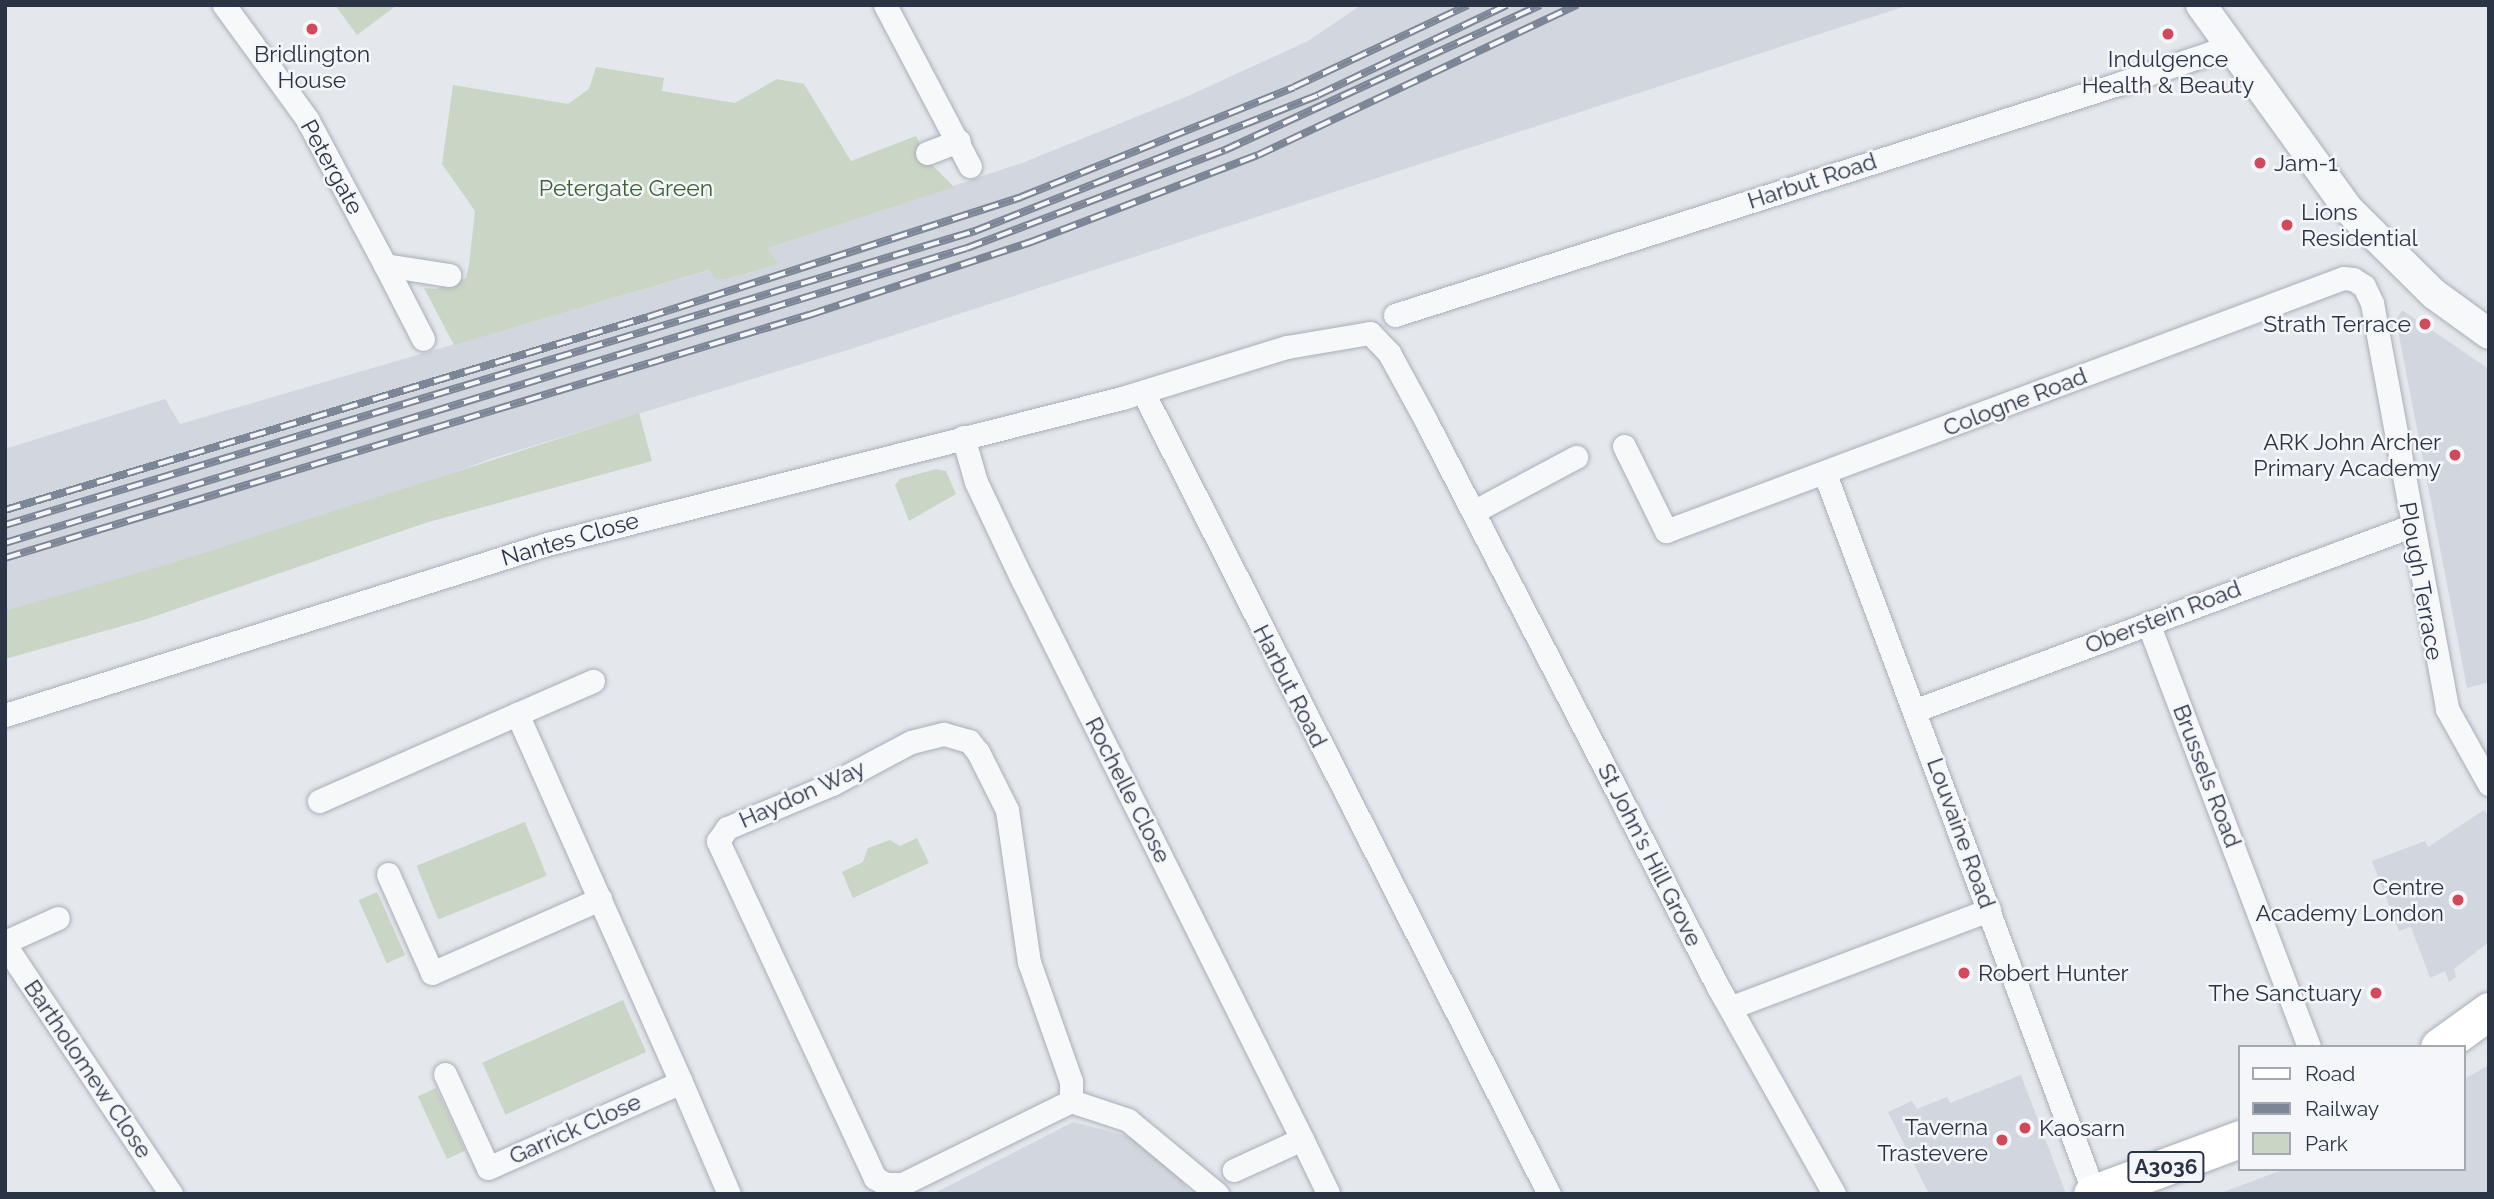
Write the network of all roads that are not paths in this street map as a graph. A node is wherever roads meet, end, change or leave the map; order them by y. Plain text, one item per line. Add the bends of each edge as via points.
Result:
1 (224, 5) edge
2 (885, 5) edge
3 (2201, 5) edge
4 (2227, 43) junction
5 (959, 141) junction
6 (928, 153) dead end
7 (970, 166) dead end
8 (385, 265) junction
9 (449, 275) dead end
10 (2364, 286) joint
11 (1395, 315) dead end
12 (2489, 334) edge
13 (423, 339) dead end
14 (1143, 392) junction
15 (963, 437) junction
16 (1624, 446) dead end
17 (1576, 457) dead end
18 (1825, 474) junction
19 (1473, 512) junction
20 (2411, 526) junction
21 (2148, 623) junction
22 (593, 681) dead end
23 (1916, 710) junction
24 (517, 714) junction
25 (5, 715) edge
26 (2489, 784) edge
27 (319, 801) dead end
28 (388, 874) dead end
29 (600, 899) junction
30 (1989, 910) junction
31 (58, 918) dead end
32 (5, 944) edge
33 (1732, 1007) junction
34 (2489, 1011) edge
35 (2308, 1045) edge
36 (2442, 1045) edge
37 (445, 1073) dead end
38 (681, 1082) junction
39 (1071, 1101) junction
40 (1303, 1139) junction
41 (2238, 1140) edge
42 (1234, 1170) dead end
43 (2146, 1185) edge
44 (1328, 1193) edge
45 (2093, 1193) edge
46 (171, 1194) edge
47 (729, 1194) edge
48 (1217, 1194) edge
49 (1549, 1194) edge
50 (1834, 1194) edge

1 - 8 street, Petergate via 307,119
2 - 5 street
3 - 4 street
4 - 11 street, Harbut Road via 2121,83
4 - 12 street via 2349,211 2434,294
5 - 6 street
5 - 7 street
8 - 9 street
8 - 13 street, Petergate
10 - 18 street, Cologne Road via 2343,278
10 - 20 street, Plough Terrace via 2372,303
14 - 15 street, Nantes Close
14 - 19 street, St John's Hill Grove via 1287,347 1350,333 1375,335 1389,353
14 - 49 street, Harbut Road
15 - 25 street, Nantes Close via 547,544
15 - 40 street, Rochelle Close via 975,482
16 - 18 street, Cologne Road via 1665,531
17 - 19 street
18 - 23 street, Louvaine Road
19 - 33 street, St John's Hill Grove
20 - 21 street, Oberstein Road
20 - 26 street, Plough Terrace via 2447,709
21 - 23 street, Oberstein Road
21 - 35 street, Brussels Road
22 - 24 street
23 - 30 street, Louvaine Road
24 - 27 street
24 - 29 street
28 - 29 street via 432,973
29 - 38 street
30 - 33 street
30 - 45 street, Louvaine Road
31 - 32 street, Bartholomew Close
32 - 46 street, Bartholomew Close
33 - 50 street, St John's Hill Grove
34 - 36 main road
37 - 38 street, Garrick Close via 488,1168
38 - 47 street
39 - 39 street, Haydon Way via 902,1185 875,1178 718,841 727,828 832,784 928,736 956,735 969,741 1007,810 1029,962 1072,1081
39 - 48 street via 1128,1120
40 - 42 street
40 - 44 street, Rochelle Close
41 - 43 main road, A3036
43 - 45 main road, A3036

